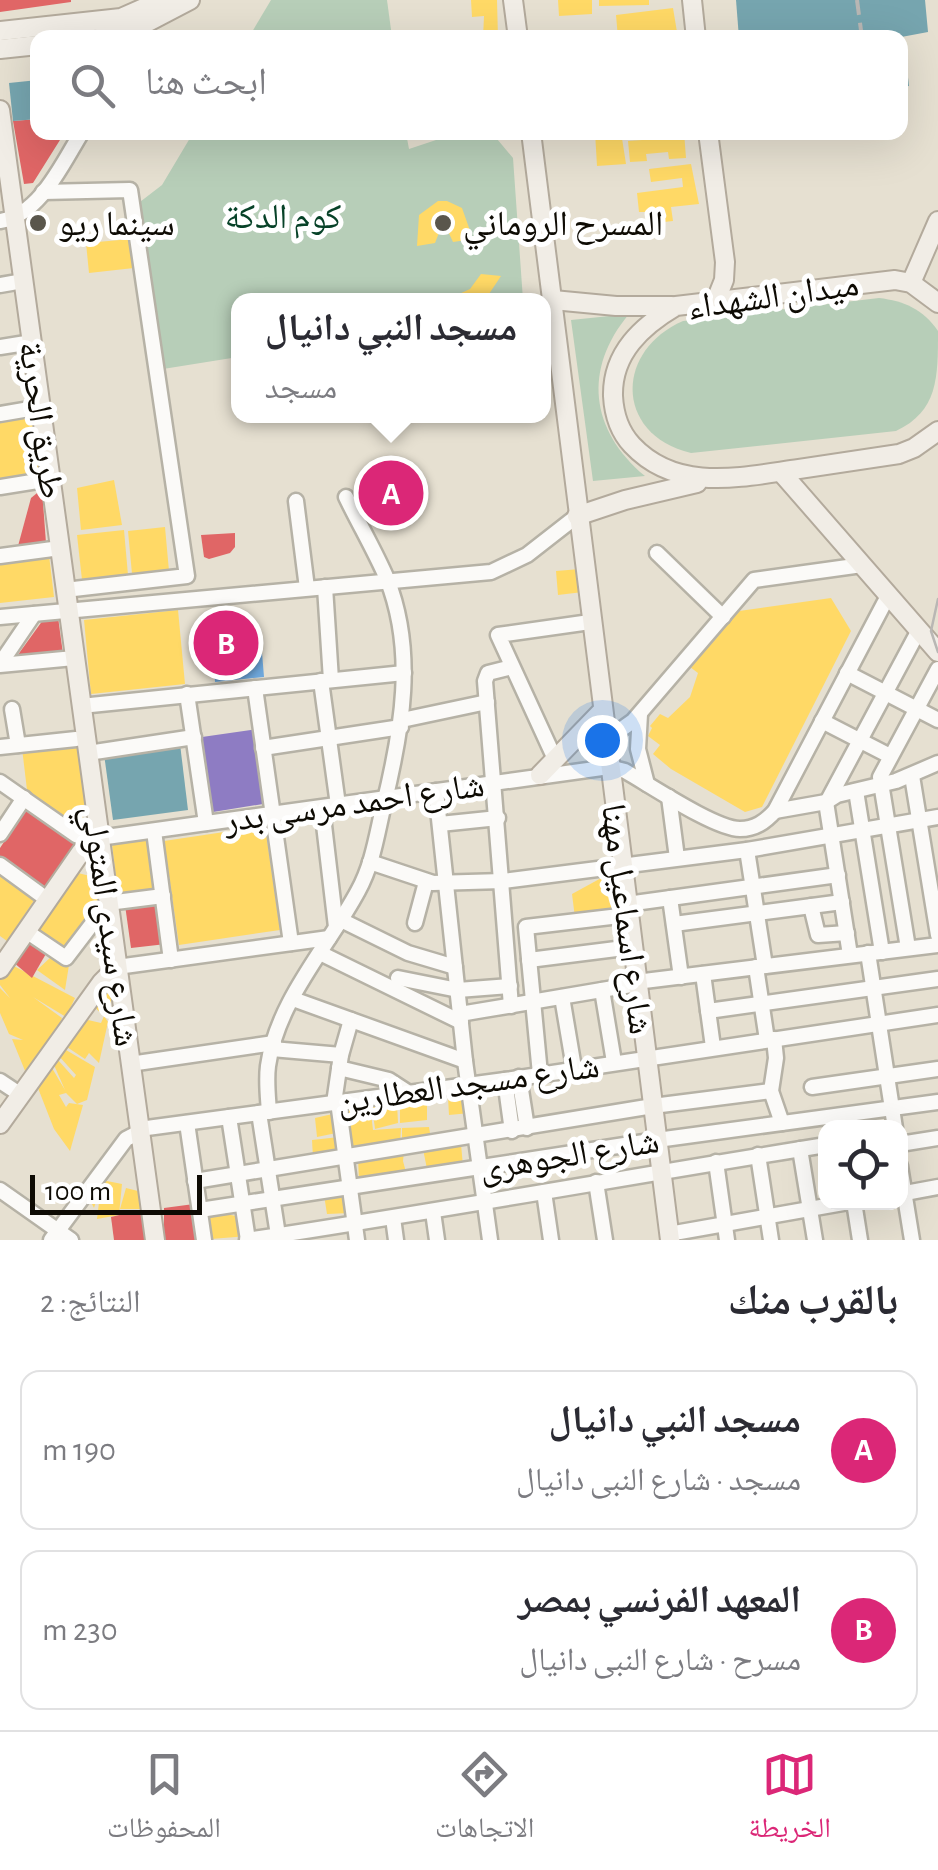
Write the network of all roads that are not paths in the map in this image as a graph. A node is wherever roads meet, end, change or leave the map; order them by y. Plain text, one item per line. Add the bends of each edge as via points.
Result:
1 (190, 0) edge
2 (513, 0) edge
3 (692, 0) edge
4 (158, 4) edge
5 (123, 30) edge
6 (517, 30) edge
7 (695, 30) edge
8 (0, 31) edge
9 (30, 31) edge
10 (30, 46) edge
11 (0, 50) edge
12 (0, 110) edge
13 (77, 140) edge
14 (532, 140) edge
15 (709, 140) edge
16 (43, 192) junction
17 (8, 220) edge
18 (938, 221) edge
19 (24, 282) junction
20 (911, 283) junction
21 (0, 285) edge
22 (553, 300) junction
23 (716, 300) junction
24 (938, 303) edge
25 (676, 306) junction
26 (32, 342) junction
27 (0, 347) edge
28 (41, 408) junction
29 (0, 414) edge
30 (938, 431) edge
31 (782, 472) junction
32 (50, 479) junction
33 (713, 479) junction
34 (0, 487) edge
35 (346, 497) dead end
36 (296, 501) dead end
37 (577, 516) junction
38 (60, 548) junction
39 (657, 552) dead end
40 (0, 556) edge
41 (862, 565) junction
42 (387, 580) junction
43 (324, 587) junction
44 (307, 588) junction
45 (65, 590) junction
46 (888, 596) junction
47 (68, 612) junction
48 (34, 614) junction
49 (0, 617) edge
50 (723, 618) junction
51 (590, 622) junction
52 (919, 630) junction
53 (938, 652) edge
54 (74, 658) junction
55 (0, 665) edge
56 (512, 667) junction
57 (938, 669) edge
58 (404, 673) junction
59 (847, 674) junction
60 (326, 680) junction
61 (255, 688) junction
62 (886, 693) junction
63 (187, 694) junction
64 (487, 702) junction
65 (81, 706) junction
66 (12, 709) dead end
67 (916, 709) junction
68 (602, 712) junction
69 (640, 714) junction
70 (938, 720) edge
71 (822, 721) junction
72 (402, 724) junction
73 (604, 734) junction
74 (194, 737) junction
75 (329, 738) junction
76 (860, 741) junction
77 (18, 745) junction
78 (82, 746) junction
79 (0, 747) edge
80 (263, 748) junction
81 (890, 756) junction
82 (554, 759) junction
83 (938, 763) edge
84 (609, 767) junction
85 (540, 775) junction
86 (912, 776) junction
87 (0, 782) edge
88 (495, 782) junction
89 (647, 784) junction
90 (881, 785) junction
91 (856, 790) junction
92 (436, 791) junction
93 (669, 797) junction
94 (24, 798) junction
95 (385, 798) junction
96 (827, 802) junction
97 (330, 806) junction
98 (775, 811) junction
99 (272, 814) junction
100 (938, 817) edge
101 (498, 818) junction
102 (919, 820) junction
103 (206, 824) junction
104 (440, 824) junction
105 (756, 826) junction
106 (888, 826) junction
107 (154, 830) junction
108 (862, 830) junction
109 (0, 834) edge
110 (832, 835) junction
111 (96, 840) junction
112 (754, 848) junction
113 (677, 858) junction
114 (370, 862) junction
115 (622, 864) junction
116 (0, 865) edge
117 (838, 875) junction
118 (503, 881) junction
119 (426, 882) junction
120 (446, 883) junction
121 (934, 886) edge
122 (753, 887) junction
123 (162, 896) junction
124 (670, 898) junction
125 (48, 900) junction
126 (842, 902) junction
127 (108, 903) junction
128 (811, 906) junction
129 (628, 910) junction
130 (757, 913) junction
131 (414, 923) dead end
132 (674, 924) junction
133 (335, 929) junction
134 (26, 931) junction
135 (847, 933) junction
136 (292, 943) junction
137 (938, 945) edge
138 (632, 947) junction
139 (908, 948) junction
140 (875, 952) junction
141 (320, 953) junction
142 (408, 953) junction
143 (850, 955) junction
144 (2, 960) edge
145 (171, 960) junction
146 (528, 960) junction
147 (760, 966) junction
148 (117, 967) junction
149 (455, 967) junction
150 (703, 974) junction
151 (681, 977) junction
152 (938, 979) edge
153 (636, 983) junction
154 (396, 984) junction
155 (510, 986) junction
156 (873, 988) junction
157 (458, 990) junction
158 (602, 990) junction
159 (562, 997) junction
160 (292, 999) junction
161 (532, 1002) junction
162 (761, 1004) junction
163 (511, 1006) junction
164 (708, 1011) junction
165 (938, 1015) edge
166 (461, 1018) junction
167 (351, 1020) junction
168 (878, 1024) junction
169 (771, 1039) junction
170 (273, 1046) junction
171 (713, 1047) junction
172 (645, 1057) junction
173 (465, 1061) junction
174 (340, 1062) junction
175 (614, 1062) junction
176 (130, 1064) junction
177 (574, 1068) junction
178 (938, 1069) edge
179 (540, 1074) junction
180 (887, 1076) junction
181 (512, 1078) junction
182 (0, 1080) edge
183 (468, 1085) junction
184 (812, 1087) dead end
185 (771, 1091) junction
186 (409, 1093) junction
187 (21, 1095) junction
188 (938, 1102) edge
189 (336, 1103) junction
190 (653, 1106) junction
191 (892, 1108) junction
192 (264, 1112) junction
193 (229, 1117) junction
194 (893, 1120) edge
195 (186, 1122) junction
196 (782, 1123) junction
197 (0, 1124) edge
198 (520, 1129) junction
199 (140, 1130) junction
200 (476, 1137) junction
201 (938, 1138) edge
202 (657, 1140) junction
203 (908, 1143) edge
204 (818, 1147) edge
205 (800, 1150) junction
206 (758, 1156) junction
207 (346, 1158) junction
208 (716, 1162) junction
209 (480, 1168) junction
210 (268, 1170) junction
211 (661, 1171) junction
212 (238, 1175) junction
213 (195, 1182) junction
214 (596, 1182) junction
215 (938, 1187) edge
216 (351, 1188) junction
217 (0, 1190) edge
218 (544, 1192) junction
219 (908, 1192) edge
220 (0, 1200) edge
221 (272, 1200) junction
222 (243, 1204) junction
223 (485, 1204) junction
224 (818, 1208) edge
225 (810, 1209) junction
226 (200, 1210) junction
227 (854, 1210) edge
228 (906, 1210) edge
229 (433, 1212) junction
230 (767, 1217) junction
231 (393, 1218) junction
232 (353, 1222) junction
233 (726, 1232) edge
234 (278, 1235) junction
235 (55, 1237) edge
236 (670, 1237) edge
237 (71, 1240) edge
238 (155, 1240) edge
239 (204, 1240) edge
240 (248, 1240) edge
241 (357, 1240) edge
242 (396, 1240) edge
243 (437, 1240) edge
244 (490, 1240) edge
245 (551, 1240) edge
246 (604, 1240) edge
247 (771, 1240) edge
248 (814, 1240) edge
249 (860, 1240) edge
250 (912, 1240) edge

1 - 4 main road
2 - 6 main road
3 - 7 main road
4 - 5 main road
8 - 9 main road
10 - 11 main road
12 - 17 main road, طريق الحرية
13 - 16 street
14 - 22 main road, شارع اسماعيل مهنا
15 - 23 main road via 725,262
16 - 17 street
16 - 45 street via 130,190 187,576
17 - 19 main road, طريق الحرية
18 - 20 main road
19 - 21 street
19 - 26 main road, طريق الحرية
20 - 23 main road, ميدان الشهداء
20 - 24 main road, ميدان الشهداء
22 - 25 main road
22 - 37 main road, شارع اسماعيل مهنا
23 - 25 main road, ميدان الشهداء
25 - 33 main road, ميدان الشهداء via 624,351 614,382 615,413 622,433 654,464 680,476
26 - 27 street
26 - 28 main road, طريق الحرية
28 - 29 street
28 - 32 main road, طريق الحرية
30 - 31 main road, ميدان الشهداء via 899,454
31 - 33 main road, ميدان الشهداء
31 - 41 main road
32 - 34 street
32 - 38 main road, طريق الحرية
33 - 37 main road
35 - 42 street
36 - 44 street
37 - 42 street via 501,568
37 - 51 main road, شارع اسماعيل مهنا
38 - 40 street
38 - 45 main road, طريق الحرية
39 - 50 street
41 - 46 main road
41 - 50 street via 754,580
42 - 43 street
42 - 58 street
43 - 44 street
43 - 60 street
44 - 47 street
45 - 47 main road, طريق الحرية
46 - 52 main road
46 - 59 street
47 - 48 street
47 - 54 main road, شارع سيدى المتولي
48 - 49 street
48 - 55 street
50 - 69 street
51 - 56 street via 498,635
51 - 68 main road, شارع اسماعيل مهنا
52 - 53 main road
52 - 62 street
54 - 55 street
54 - 65 main road, شارع سيدى المتولي
56 - 64 street via 488,673
56 - 82 street
57 - 67 street
58 - 60 street
58 - 72 street
59 - 62 street
59 - 71 street
60 - 61 street
60 - 75 street
61 - 63 street
61 - 80 street
62 - 67 street
62 - 76 street
63 - 65 street
63 - 74 street
64 - 72 street
64 - 88 street
65 - 78 main road, شارع سيدى المتولي
66 - 77 street
67 - 70 street
67 - 81 street
68 - 73 main road, شارع اسماعيل مهنا
68 - 82 main road
69 - 73 street
69 - 89 street via 638,749
71 - 76 street
71 - 98 street
72 - 75 street
72 - 95 street
73 - 84 main road, شارع اسماعيل مهنا
74 - 78 street
74 - 103 street
75 - 80 street
75 - 97 street
76 - 81 street
76 - 96 street
77 - 78 street
77 - 79 street
78 - 111 main road, شارع سيدى المتولي
80 - 99 street
81 - 90 street
82 - 85 main road
83 - 86 street
84 - 85 street, شارع احمد مرسى بدر
84 - 89 street
84 - 115 main road, شارع اسماعيل مهنا
85 - 88 street, شارع احمد مرسى بدر
86 - 90 street
86 - 102 street
87 - 94 street
88 - 92 street, شارع احمد مرسى بدر
88 - 101 street
89 - 93 street
90 - 91 street
90 - 106 street
91 - 96 street
91 - 108 street
92 - 95 street, شارع احمد مرسى بدر
92 - 104 street
93 - 105 street via 724,826
93 - 113 street
94 - 109 street
94 - 111 street
95 - 97 street, شارع احمد مرسى بدر
95 - 114 street
96 - 98 street
96 - 110 street
97 - 99 street, شارع احمد مرسى بدر
97 - 133 street
98 - 105 street
99 - 103 street, شارع احمد مرسى بدر
99 - 136 street
100 - 102 street
101 - 104 street
101 - 118 street
102 - 106 street
102 - 121 street
103 - 107 street, شارع احمد مرسى بدر
104 - 120 street
105 - 112 street
106 - 108 street
106 - 139 street
107 - 111 street, شارع احمد مرسى بدر
107 - 123 street
108 - 110 street
108 - 140 street
110 - 112 street
110 - 117 street
111 - 125 main road
111 - 127 main road, شارع سيدى المتولي
112 - 113 street
112 - 122 street
113 - 115 street
114 - 119 street
114 - 133 street
115 - 118 street
115 - 129 main road, شارع اسماعيل مهنا
116 - 125 street
117 - 122 street
117 - 126 street
118 - 120 street
118 - 155 street
119 - 120 street
119 - 131 street
120 - 149 street
121 - 137 street
122 - 124 street
122 - 130 street
123 - 127 street
123 - 145 street
124 - 129 street
124 - 132 street
125 - 134 main road
126 - 128 street
126 - 135 street
127 - 134 street via 66,958
127 - 148 main road, شارع سيدى المتولي
128 - 130 street
128 - 135 street via 818,936
129 - 138 main road, شارع اسماعيل مهنا
129 - 146 street via 526,927
130 - 132 street
130 - 147 street
132 - 151 street
133 - 136 street
133 - 141 street
133 - 142 street
134 - 144 main road
135 - 143 street
136 - 145 street
137 - 139 street
138 - 146 street
138 - 153 main road, شارع اسماعيل مهنا
139 - 140 street
140 - 143 street
140 - 156 street
141 - 154 street
141 - 160 street
142 - 149 street
142 - 154 street
143 - 147 street
145 - 148 street
146 - 161 street
147 - 150 street
147 - 162 street
148 - 176 main road, شارع سيدى المتولي
148 - 187 main road
149 - 157 street
150 - 151 street
150 - 164 street
151 - 153 street
152 - 156 street
153 - 158 street
153 - 172 main road, شارع اسماعيل مهنا
154 - 157 street
154 - 166 street
155 - 157 street
155 - 163 street
156 - 162 street
156 - 168 street
157 - 166 street
158 - 159 street
158 - 175 street
159 - 161 street
159 - 177 street
160 - 167 street
160 - 170 street
161 - 163 street
161 - 179 street
162 - 164 street
162 - 169 street
163 - 166 street
164 - 171 street
165 - 168 street, شارع مسجد العطارين
166 - 173 street
167 - 173 street
167 - 174 street
168 - 169 street, شارع مسجد العطارين
168 - 180 street
169 - 171 street, شارع مسجد العطارين
169 - 185 street
170 - 174 street
170 - 176 street
170 - 192 street
171 - 172 street, شارع مسجد العطارين
172 - 175 street, شارع مسجد العطارين
172 - 190 main road, شارع اسماعيل مهنا
173 - 183 street
174 - 186 street
174 - 189 street
175 - 177 street, شارع مسجد العطارين
176 - 199 main road, شارع سيدى المتولي
177 - 179 street, شارع مسجد العطارين
178 - 180 street
179 - 181 street, شارع مسجد العطارين
180 - 184 street
180 - 191 street
181 - 183 street, شارع مسجد العطارين
181 - 198 street
182 - 187 street
183 - 186 street, شارع مسجد العطارين
183 - 200 street
185 - 190 street
185 - 196 street
186 - 189 street, شارع مسجد العطارين
187 - 197 main road
188 - 191 street, شارع الجوهرى
189 - 192 street, شارع مسجد العطارين
189 - 207 street
190 - 198 street
190 - 202 main road, شارع اسماعيل مهنا
191 - 194 street
191 - 196 street, شارع الجوهرى
192 - 193 street, شارع مسجد العطارين
192 - 210 street
193 - 195 street, شارع مسجد العطارين
193 - 212 street
195 - 199 street, شارع مسجد العطارين
195 - 213 street
196 - 202 street, شارع الجوهرى
198 - 200 street
199 - 235 street via 126,1139
199 - 238 main road, شارع سيدى المتولي
200 - 207 street
200 - 209 street
201 - 203 street
202 - 209 street, شارع الجوهرى
202 - 211 main road, شارع اسماعيل مهنا
204 - 205 street
205 - 206 street
205 - 225 street
206 - 208 street
206 - 230 street
207 - 210 street
207 - 216 street
208 - 211 street
208 - 233 street
209 - 216 street, شارع الجوهرى
209 - 223 street
210 - 212 street
210 - 221 street
211 - 214 street
211 - 236 main road, شارع اسماعيل مهنا
212 - 213 street
212 - 222 street
213 - 226 street
214 - 218 street
214 - 246 street
215 - 219 street
216 - 221 street, شارع الجوهرى
216 - 232 street
217 - 235 street
218 - 223 street
218 - 245 street
220 - 235 street
221 - 222 street, شارع الجوهرى
221 - 234 street
222 - 226 street, شارع الجوهرى
222 - 240 street
223 - 229 street
223 - 244 street
224 - 225 street
225 - 230 street
225 - 248 street
226 - 239 street
227 - 249 street
228 - 250 street
229 - 231 street
229 - 243 street
230 - 233 street
230 - 247 street
231 - 232 street
231 - 242 street
232 - 234 street
232 - 241 street
233 - 236 street
234 - 240 street
235 - 237 street

